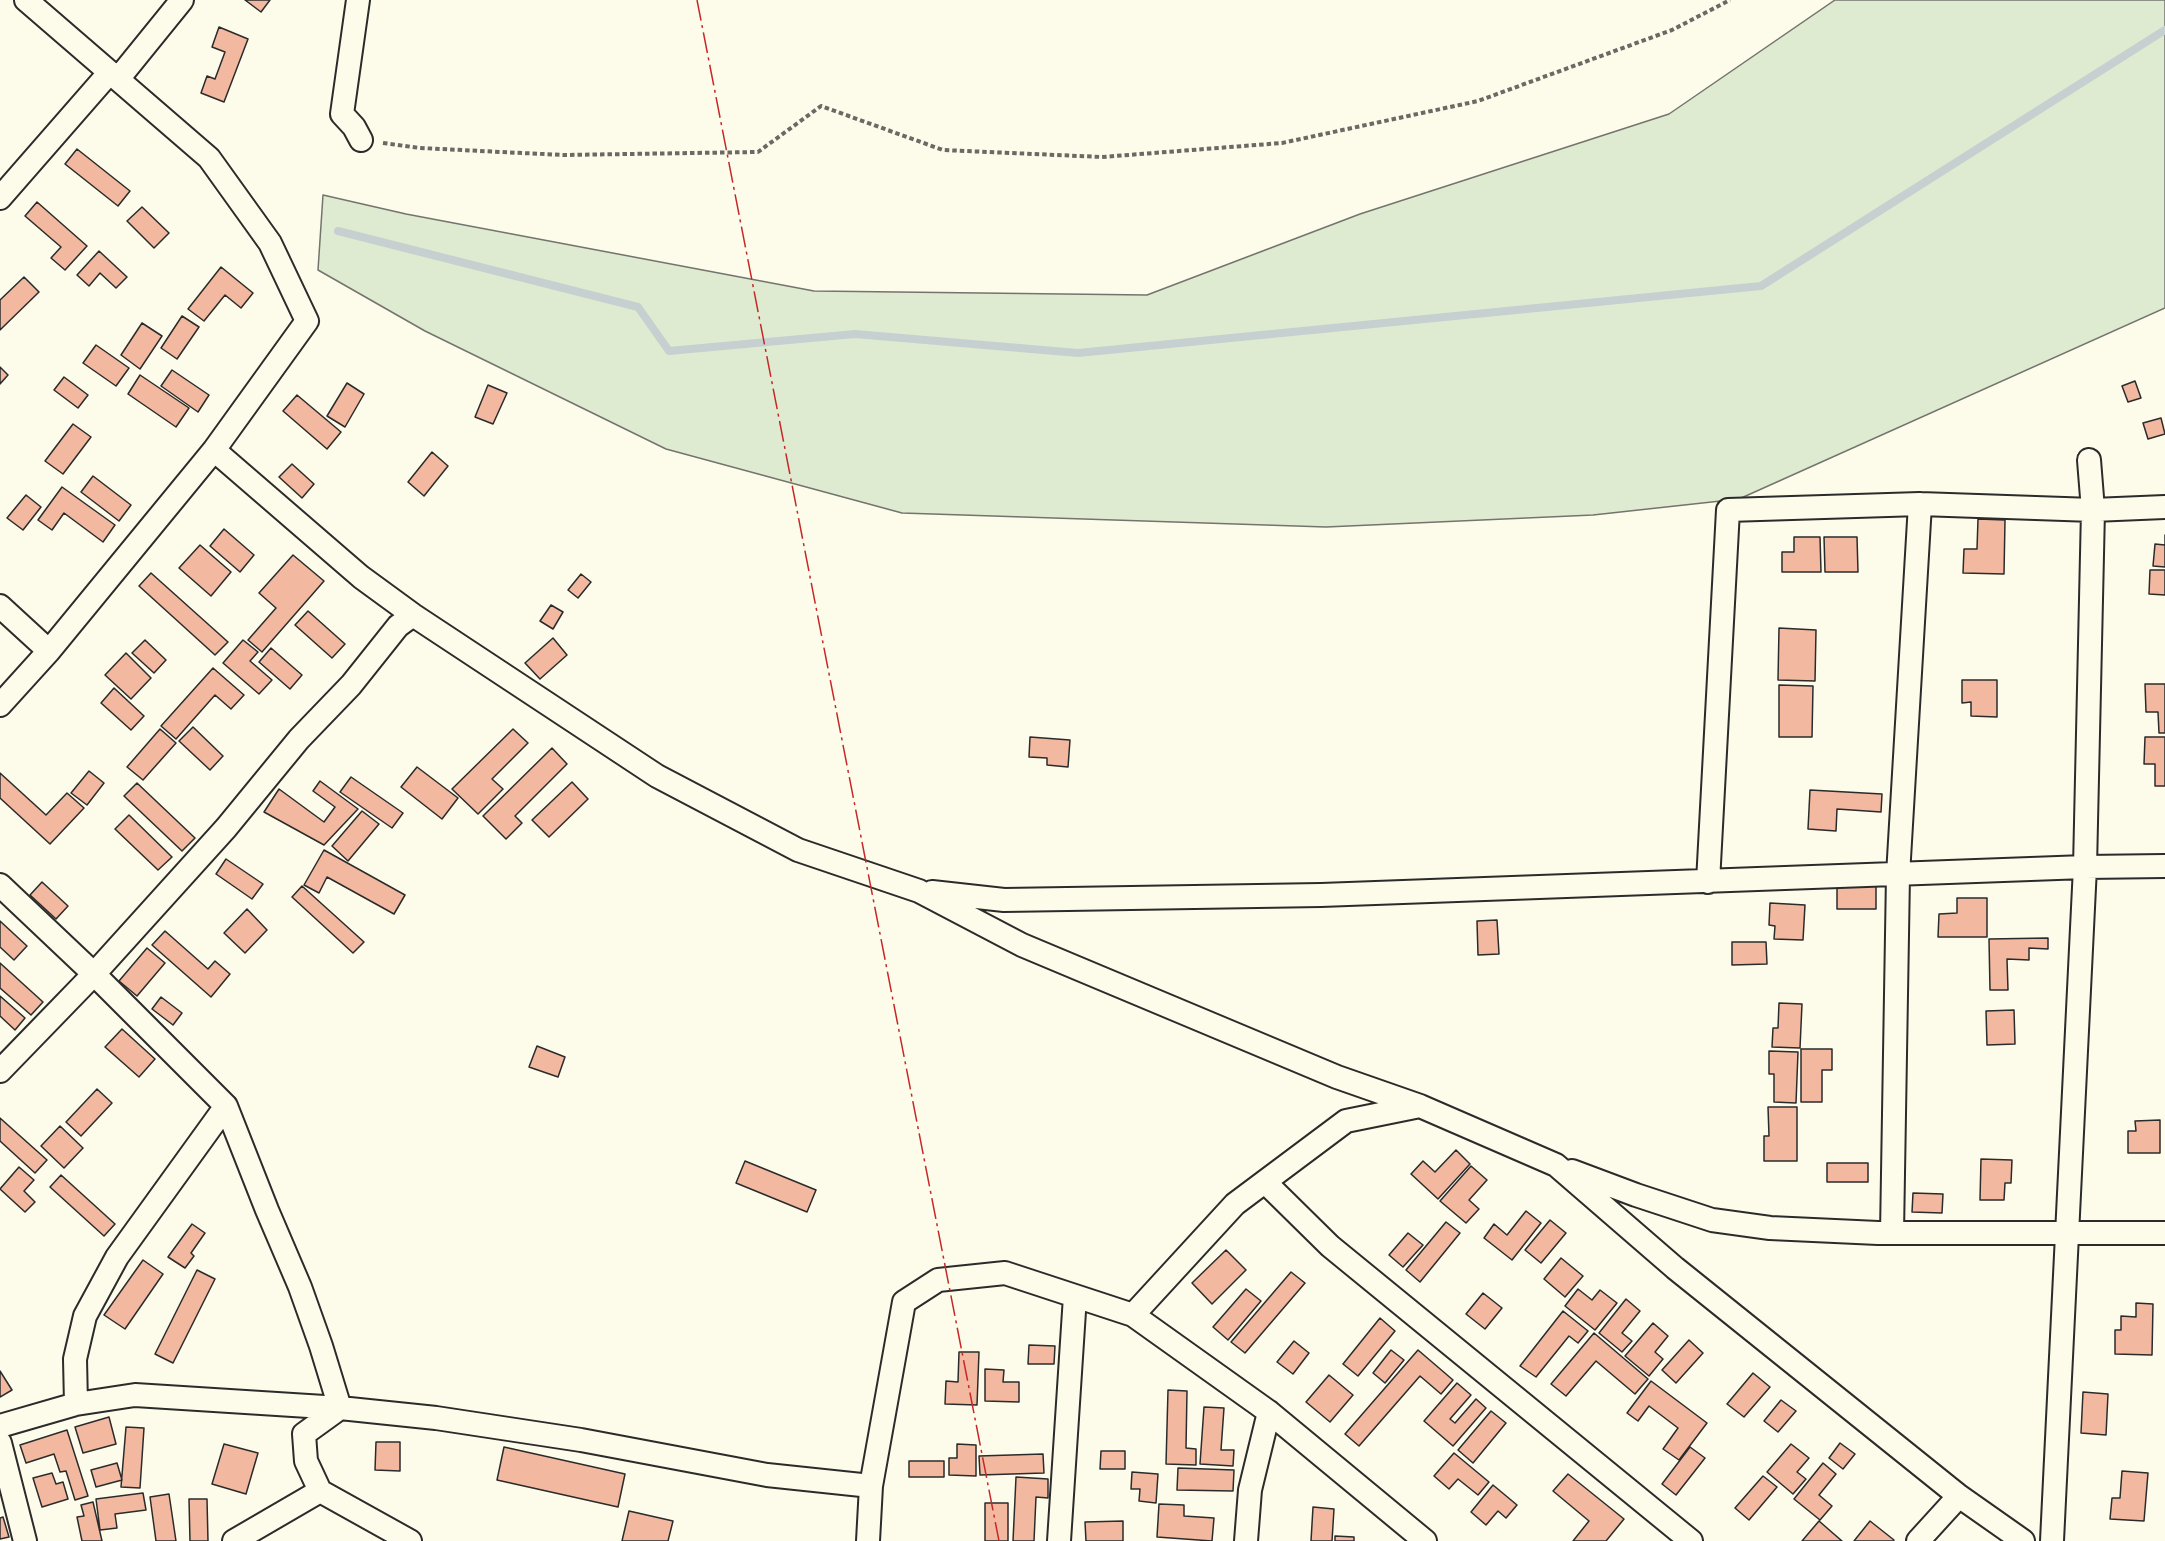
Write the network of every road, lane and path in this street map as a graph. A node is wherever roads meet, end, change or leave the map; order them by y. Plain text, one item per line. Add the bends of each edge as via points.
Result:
1 (26, 0) edge
2 (182, 0) edge
3 (358, 0) edge
4 (1730, 0) edge
5 (114, 75) junction
6 (361, 140) joint
7 (0, 198) edge
8 (214, 450) junction
9 (2089, 460) dead end
10 (1920, 504) junction
11 (2165, 507) edge
12 (2093, 510) junction
13 (0, 606) edge
14 (413, 615) junction
15 (49, 651) junction
16 (0, 705) edge
17 (2165, 866) edge
18 (2085, 867) junction
19 (1898, 875) junction
20 (1708, 882) junction
21 (0, 885) edge
22 (919, 891) junction
23 (94, 974) junction
24 (0, 1071) edge
25 (226, 1106) junction
26 (1420, 1106) junction
27 (1556, 1165) junction
28 (1265, 1182) junction
29 (2068, 1232) junction
30 (1892, 1233) junction
31 (2165, 1233) edge
32 (1075, 1296) junction
33 (1133, 1315) junction
34 (76, 1404) junction
35 (340, 1408) junction
36 (1269, 1412) junction
37 (0, 1426) edge
38 (0, 1443) edge
39 (871, 1486) junction
40 (320, 1491) junction
41 (1959, 1496) junction
42 (26, 1541) edge
43 (234, 1541) edge
44 (410, 1541) edge
45 (868, 1541) edge
46 (1059, 1541) edge
47 (1246, 1541) edge
48 (1425, 1541) edge
49 (1691, 1541) edge
50 (1918, 1541) edge
51 (2023, 1541) edge
52 (2052, 1541) edge

1 - 5 street
2 - 5 street
3 - 6 street via 342,114
4 - 6 path via 1672,30 1478,101 1282,143 1102,157 943,150 821,106 758,152 563,155 420,148
5 - 7 street
5 - 8 street via 208,158 270,243 307,321
8 - 14 street via 361,577
8 - 15 street
9 - 12 street
10 - 12 street
10 - 19 street
10 - 20 street via 1728,510
11 - 12 street
12 - 18 street
13 - 15 street
14 - 22 street via 657,776 798,850
14 - 23 street via 398,626 351,685
15 - 16 street
17 - 18 street
18 - 19 street
18 - 29 street
19 - 20 street
19 - 30 street
20 - 22 street via 1004,900
21 - 23 street
22 - 26 street via 1022,945 1336,1077
23 - 24 street
23 - 25 street
25 - 34 street via 117,1257 85,1316 75,1359
25 - 35 street via 300,1287
26 - 27 street
26 - 28 street via 1347,1121
27 - 30 street via 1712,1220 1770,1228
27 - 41 street via 1675,1268
28 - 33 street via 1235,1204
28 - 49 street via 1330,1246
29 - 30 street
29 - 31 street
29 - 52 street
32 - 33 street
32 - 39 street via 1005,1273 938,1280 904,1302
32 - 46 street
33 - 36 street
34 - 35 street via 135,1395
34 - 37 street
35 - 39 street via 581,1440 767,1475
35 - 40 street via 304,1434 306,1461
36 - 47 street via 1250,1490
36 - 48 street
38 - 42 street
39 - 45 street
40 - 43 street
40 - 44 street
41 - 50 street
41 - 51 street

